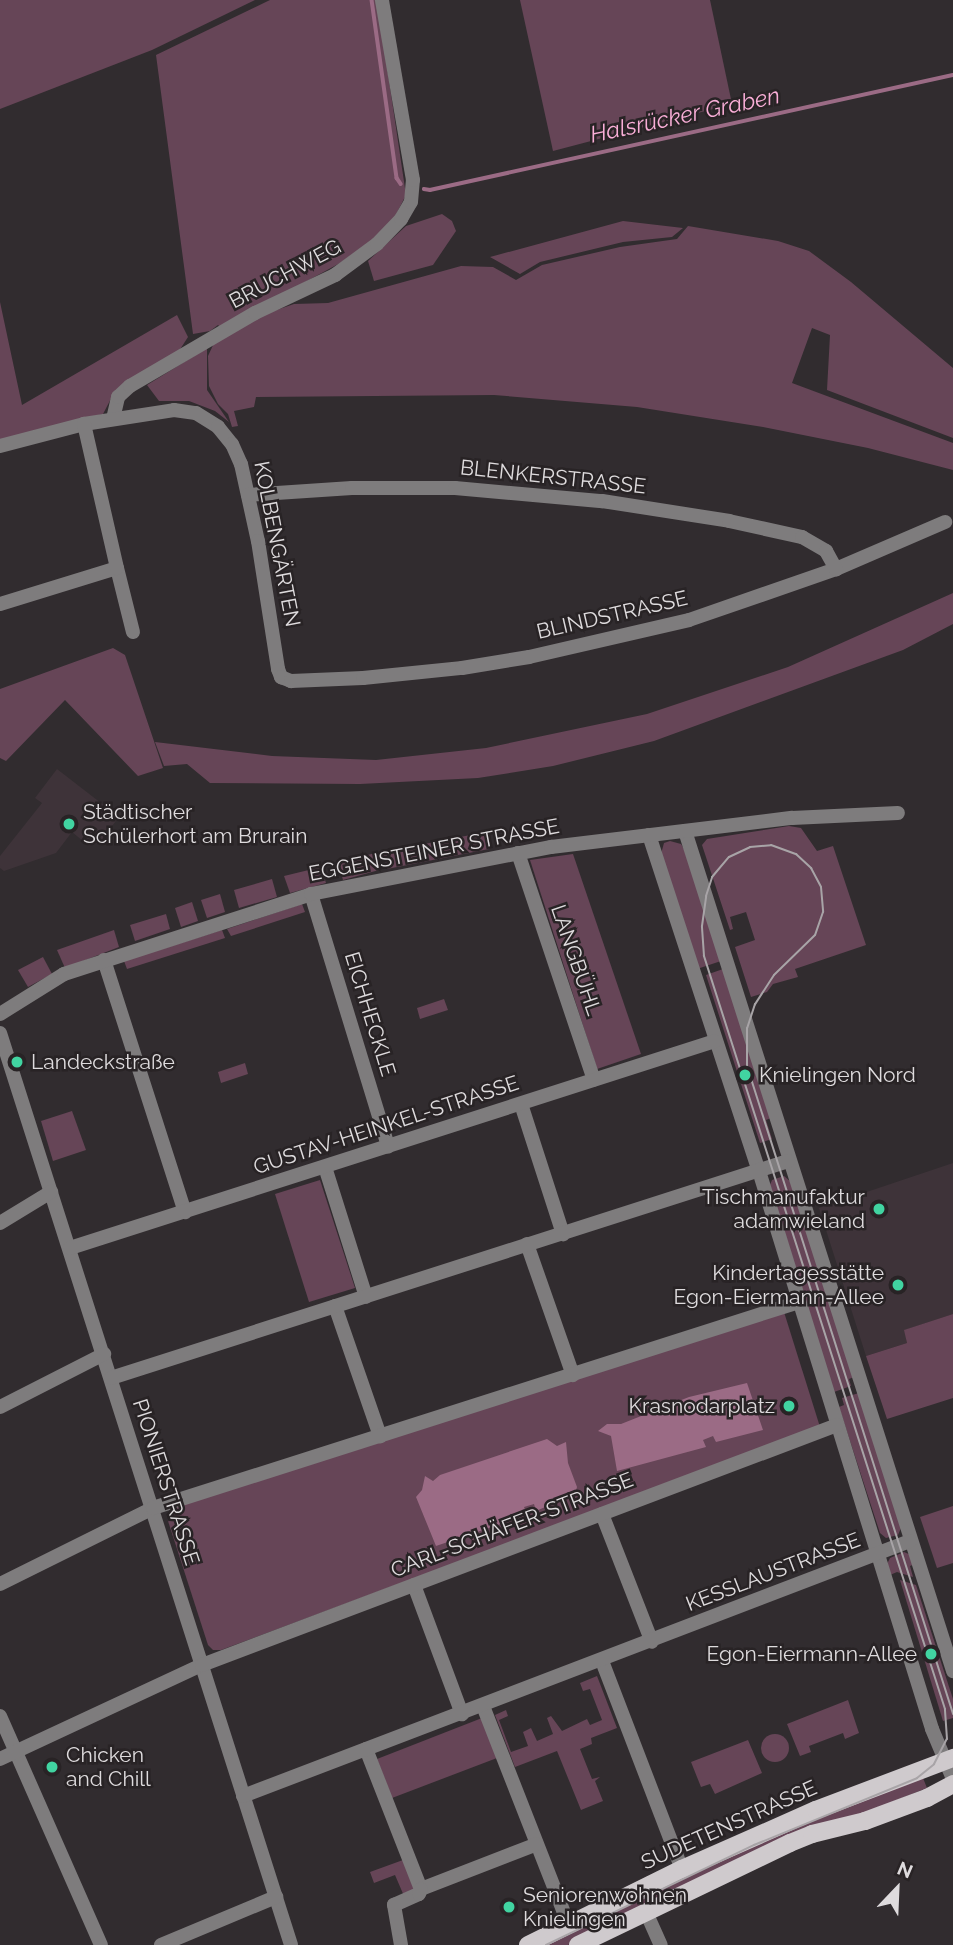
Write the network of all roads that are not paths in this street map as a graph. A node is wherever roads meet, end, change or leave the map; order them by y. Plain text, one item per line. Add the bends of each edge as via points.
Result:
1 (382, 0) edge
2 (113, 419) junction
3 (84, 425) junction
4 (0, 446) edge
5 (248, 495) junction
6 (945, 522) dead end
7 (117, 568) junction
8 (836, 569) junction
9 (0, 604) edge
10 (133, 632) dead end
11 (278, 669) joint
12 (898, 813) dead end
13 (685, 831) junction
14 (649, 835) junction
15 (518, 853) junction
16 (311, 894) junction
17 (104, 960) junction
18 (0, 1014) edge
19 (0, 1033) edge
20 (715, 1041) junction
21 (594, 1080) junction
22 (520, 1104) junction
23 (388, 1146) junction
24 (788, 1161) junction
25 (325, 1167) junction
26 (759, 1171) junction
27 (51, 1192) junction
28 (186, 1212) junction
29 (0, 1223) edge
30 (563, 1234) junction
31 (527, 1244) junction
32 (70, 1248) junction
33 (366, 1297) junction
34 (799, 1303) junction
35 (335, 1306) junction
36 (104, 1354) junction
37 (572, 1375) junction
38 (111, 1378) junction
39 (0, 1407) edge
40 (837, 1425) junction
41 (380, 1436) junction
42 (153, 1508) junction
43 (602, 1514) junction
44 (910, 1541) junction
45 (879, 1552) junction
46 (0, 1584) edge
47 (414, 1585) junction
48 (652, 1642) junction
49 (602, 1661) junction
50 (202, 1665) junction
51 (953, 1671) edge
52 (484, 1706) junction
53 (462, 1714) junction
54 (0, 1716) edge
55 (366, 1749) junction
56 (16, 1752) junction
57 (0, 1759) edge
58 (949, 1760) edge
59 (953, 1781) edge
60 (243, 1796) junction
61 (537, 1844) junction
62 (682, 1869) junction
63 (421, 1889) junction
64 (276, 1897) junction
65 (646, 1912) junction
66 (569, 1926) junction
67 (101, 1945) edge
68 (161, 1945) edge
69 (292, 1945) edge
70 (401, 1945) edge
71 (528, 1945) edge
72 (578, 1945) edge
73 (661, 1945) edge

1 - 2 street, BRUCHWEG via 413,180 411,202 401,219 377,244 335,275 255,313 130,386 118,397
2 - 3 street
2 - 5 street, KOLBENGÄRTEN via 182,410 204,417 223,431 239,459
3 - 4 street
3 - 7 street
5 - 8 street, BLENKERSTRASSE via 398,487 581,498 802,537 826,551
5 - 11 street, KOLBENGÄRTEN
6 - 8 street, BLINDSTRASSE
7 - 9 street
7 - 10 street
8 - 11 street, BLINDSTRASSE via 689,620 529,657 363,678 291,681 281,677
12 - 13 street, EGGENSTEINER STRASSE
13 - 14 street, EGGENSTEINER STRASSE
13 - 24 street
14 - 15 street, EGGENSTEINER STRASSE
14 - 20 street
15 - 16 street, EGGENSTEINER STRASSE
15 - 21 street, LANGBÜHL
16 - 17 street, EGGENSTEINER STRASSE
16 - 23 street, EICHHECKLE
17 - 18 street, EGGENSTEINER STRASSE via 57,978
17 - 28 street
19 - 27 street, PIONIERSTRASSE
20 - 21 street, GUSTAV-HEINKEL-STRASSE
20 - 26 street
21 - 22 street, GUSTAV-HEINKEL-STRASSE
22 - 23 street, GUSTAV-HEINKEL-STRASSE
22 - 30 street
23 - 25 street, GUSTAV-HEINKEL-STRASSE
24 - 26 street
24 - 44 street
25 - 28 street, GUSTAV-HEINKEL-STRASSE
25 - 33 street
26 - 30 street
26 - 34 street
27 - 29 street
27 - 32 street, PIONIERSTRASSE
28 - 32 street, GUSTAV-HEINKEL-STRASSE
30 - 31 street
31 - 33 street
31 - 37 street
32 - 36 street, PIONIERSTRASSE
33 - 35 street
34 - 37 street
34 - 40 street
35 - 38 street
35 - 41 street
36 - 38 street, PIONIERSTRASSE
36 - 39 street
37 - 41 street
38 - 42 street, PIONIERSTRASSE
40 - 43 street, CARL-SCHÄFER-STRASSE
40 - 45 street
41 - 42 street
42 - 46 street
42 - 50 street, PIONIERSTRASSE
43 - 47 street, CARL-SCHÄFER-STRASSE
43 - 48 street
44 - 45 street, KESSLAUSTRASSE
44 - 51 street
45 - 48 street, KESSLAUSTRASSE
45 - 58 street via 932,1729
47 - 50 street, CARL-SCHÄFER-STRASSE
47 - 53 street
48 - 49 street, KESSLAUSTRASSE
49 - 52 street, KESSLAUSTRASSE
49 - 62 street
50 - 56 street, CARL-SCHÄFER-STRASSE
50 - 60 street, PIONIERSTRASSE
52 - 53 street, KESSLAUSTRASSE
52 - 61 street
53 - 55 street, KESSLAUSTRASSE
54 - 56 street
55 - 60 street, KESSLAUSTRASSE
55 - 63 street
56 - 57 street, CARL-SCHÄFER-STRASSE
56 - 67 street
58 - 59 street
58 - 62 main road, SUDETENSTRASSE via 816,1810
59 - 65 main road, SUDETENSTRASSE via 927,1798 801,1839
60 - 64 street, PIONIERSTRASSE
61 - 63 street
61 - 66 street
62 - 66 main road, SUDETENSTRASSE
63 - 70 street via 394,1905
64 - 68 street
64 - 69 street, PIONIERSTRASSE
65 - 72 main road, SUDETENSTRASSE
65 - 73 street
66 - 71 main road, SUDETENSTRASSE

